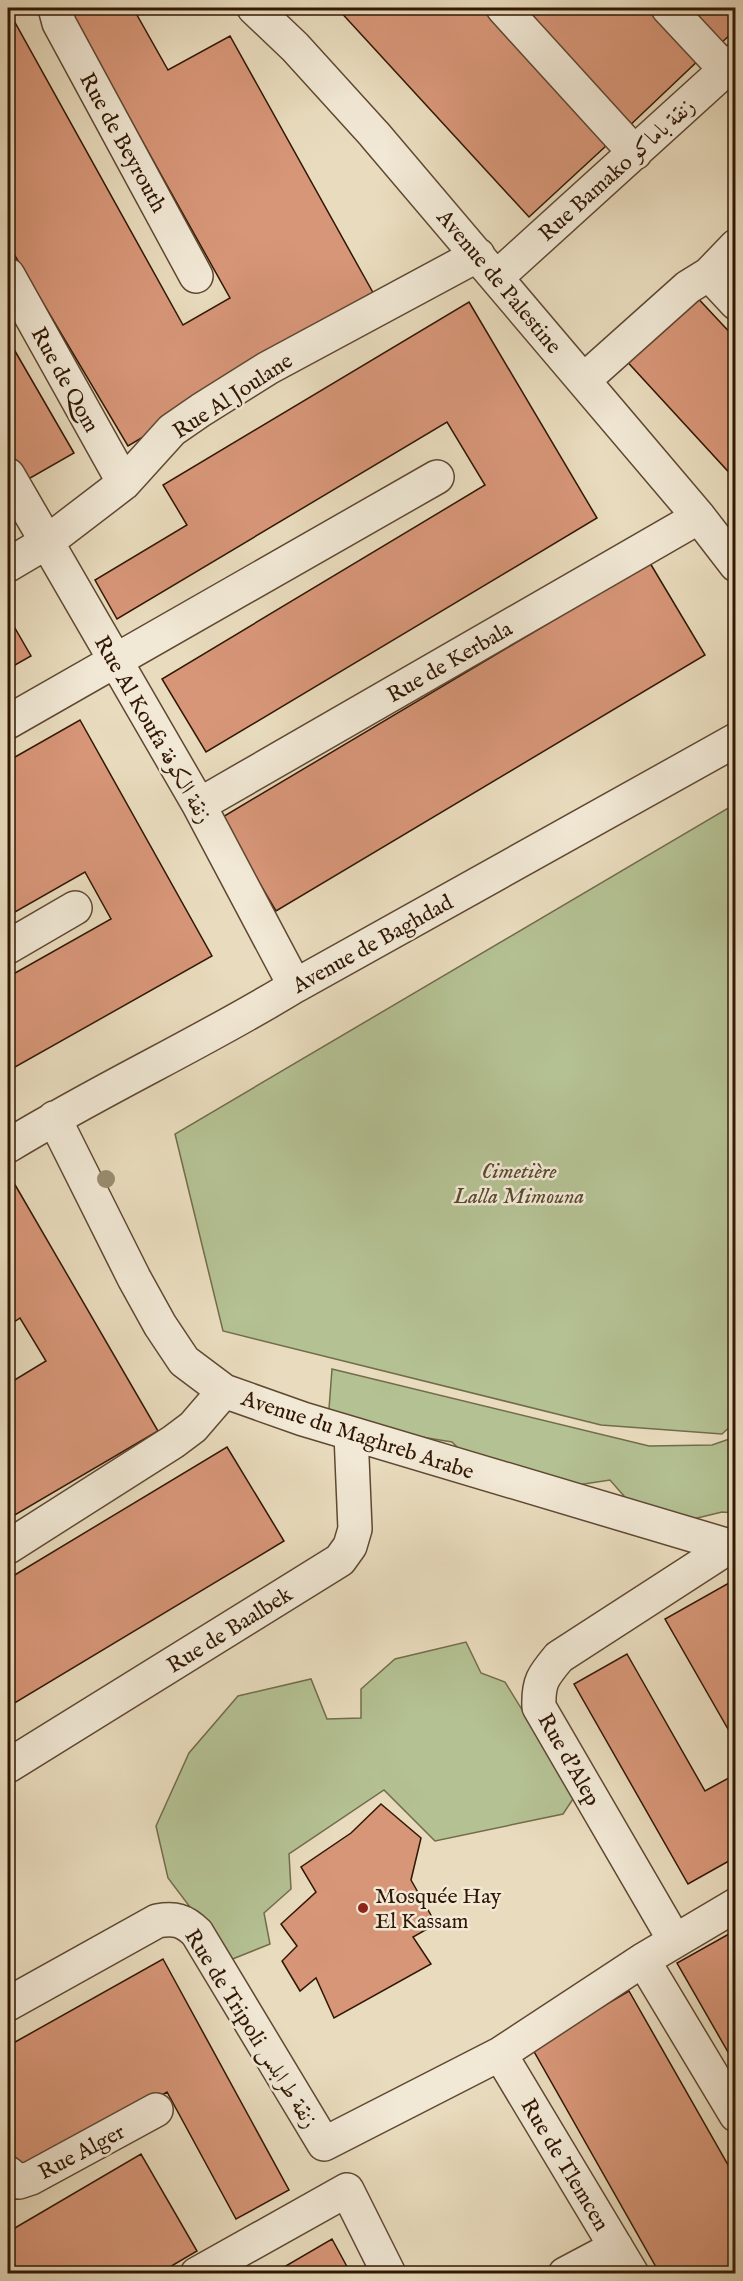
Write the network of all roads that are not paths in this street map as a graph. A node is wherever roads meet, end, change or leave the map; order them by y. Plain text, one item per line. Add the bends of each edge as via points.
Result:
1 (55, 8) edge
2 (254, 8) edge
3 (503, 8) edge
4 (668, 8) edge
5 (730, 65) edge
6 (635, 153) junction
7 (735, 246) edge
8 (488, 266) junction
9 (710, 274) junction
10 (8, 275) edge
11 (196, 276) dead end
12 (735, 303) edge
13 (584, 380) junction
14 (8, 475) edge
15 (437, 477) dead end
16 (124, 483) junction
17 (699, 517) junction
18 (47, 542) junction
19 (8, 565) edge
20 (735, 565) edge
21 (116, 661) junction
22 (8, 722) edge
23 (735, 740) edge
24 (199, 805) junction
25 (75, 908) dead end
26 (8, 947) edge
27 (295, 986) junction
28 (54, 1118) junction
29 (8, 1146) edge
30 (224, 1391) junction
31 (351, 1434) junction
32 (8, 1547) edge
33 (732, 1547) edge
34 (8, 1766) edge
35 (735, 1905) edge
36 (675, 1941) junction
37 (643, 1960) junction
38 (8, 2004) edge
39 (500, 2054) junction
40 (156, 2110) dead end
41 (735, 2115) edge
42 (324, 2144) junction
43 (8, 2173) edge
44 (347, 2190) junction
45 (624, 2260) edge
46 (197, 2274) edge
47 (389, 2274) edge
48 (565, 2274) edge

1 - 11 street, Rue de Beyrouth via 59,23
2 - 8 street, Avenue de Palestine via 351,108
3 - 6 street
4 - 5 street
5 - 6 street, Rue Bamako زنقة باماكو
6 - 8 street, Rue Bamako زنقة باماكو
7 - 9 street
8 - 13 street, Avenue de Palestine
8 - 16 street, Rue Al Joulane via 268,368 172,430
9 - 12 street
9 - 13 street via 688,287
10 - 16 street, Rue de Qom
13 - 17 street, Avenue de Palestine
14 - 18 street, Rue Al Koufa زنقة الكوفة
15 - 21 street
16 - 18 street, Rue Al Joulane
17 - 20 street, Avenue de Palestine
17 - 24 street, Rue de Kerbala
18 - 19 street, Rue Al Joulane
18 - 21 street, Rue Al Koufa زنقة الكوفة
21 - 22 street
21 - 24 street, Rue Al Koufa زنقة الكوفة
23 - 27 street, Avenue de Baghdad
24 - 27 street, Rue Al Koufa زنقة الكوفة
25 - 26 street
27 - 28 street, Avenue de Baghdad
28 - 29 street, Avenue de Baghdad
28 - 30 street, Avenue du Maghreb Arabe via 160,1325 184,1360
30 - 31 street, Avenue du Maghreb Arabe
30 - 32 street via 173,1442
31 - 33 street, Avenue du Maghreb Arabe
31 - 34 street, Rue de Baalbek via 355,1529 340,1560
33 - 36 street, Rue d'Alep via 560,1658 544,1675 538,1689 539,1707
35 - 36 street, Rue de Tripoli زنقة طرابلس
36 - 37 street, Rue de Tripoli زنقة طرابلس
37 - 39 street, Rue de Tripoli زنقة طرابلس
37 - 41 street
38 - 42 street, Rue de Tripoli زنقة طرابلس via 157,1921 185,1921 197,1933
39 - 42 street, Rue de Tripoli زنقة طرابلس
39 - 45 street, Rue de Tlemcen
40 - 43 street, Rue Alger via 31,2178 19,2182
42 - 44 street
44 - 46 street
44 - 47 street
45 - 48 street

